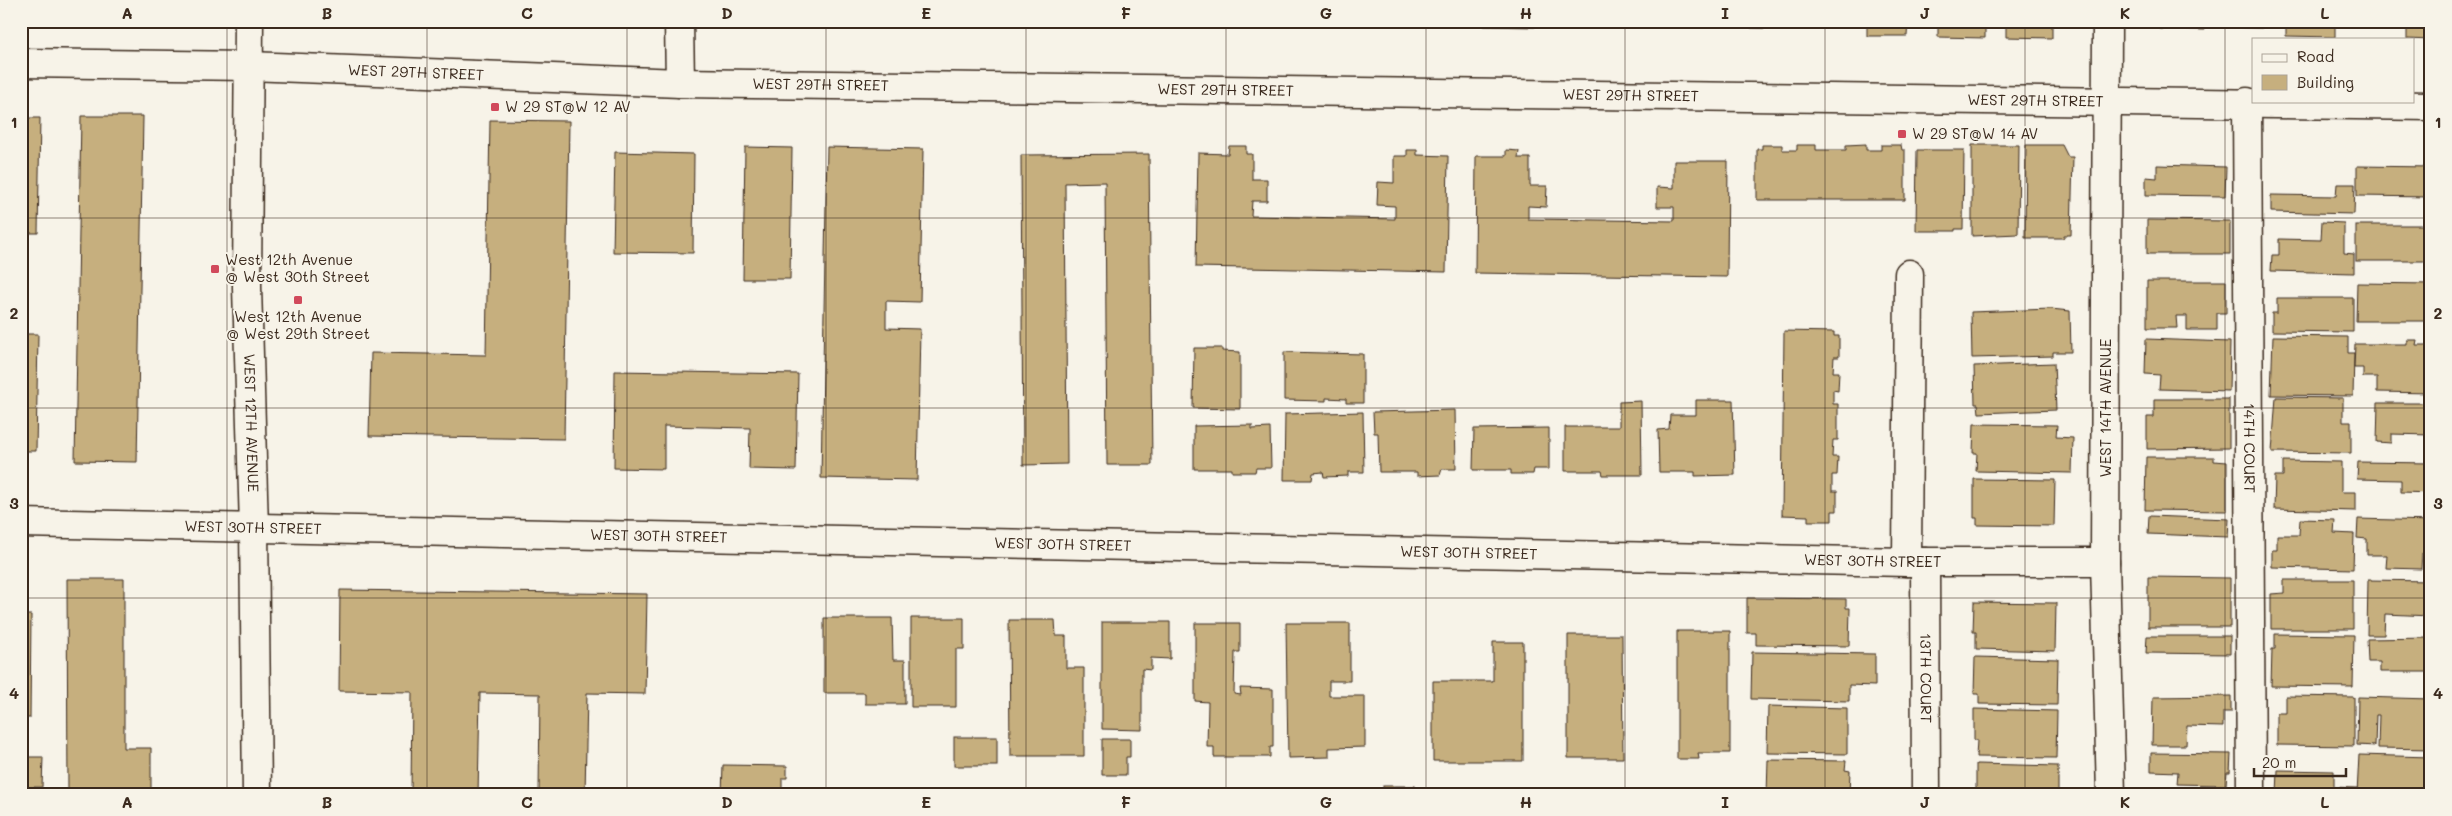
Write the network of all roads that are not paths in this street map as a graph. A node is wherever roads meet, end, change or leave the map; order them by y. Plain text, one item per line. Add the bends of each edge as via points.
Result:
1 (248, 21) edge
2 (679, 21) edge
3 (2107, 21) edge
4 (21, 63) edge
5 (249, 66) junction
6 (680, 83) junction
7 (2107, 101) junction
8 (2248, 102) junction
9 (2431, 106) edge
10 (1909, 274) dead end
11 (21, 523) edge
12 (254, 528) junction
13 (1916, 562) junction
14 (2105, 562) junction
15 (257, 795) edge
16 (1926, 795) edge
17 (2111, 795) edge
18 (2251, 795) edge

1 - 5 street, WEST 12TH AVENUE
2 - 6 street
3 - 7 street, WEST 14TH AVENUE
4 - 5 street, WEST 29TH STREET
5 - 6 street, WEST 29TH STREET
5 - 12 street, WEST 12TH AVENUE via 247,287
6 - 7 street, WEST 29TH STREET
7 - 8 street, WEST 29TH STREET
7 - 14 street, WEST 14TH AVENUE
8 - 9 street, WEST 29TH STREET
8 - 18 street, 14TH COURT
10 - 13 street, 13TH COURT
11 - 12 street, WEST 30TH STREET
12 - 13 street, WEST 30TH STREET
12 - 15 street, WEST 12TH AVENUE
13 - 14 street, WEST 30TH STREET
13 - 16 street, 13TH COURT
14 - 17 street, WEST 14TH AVENUE

